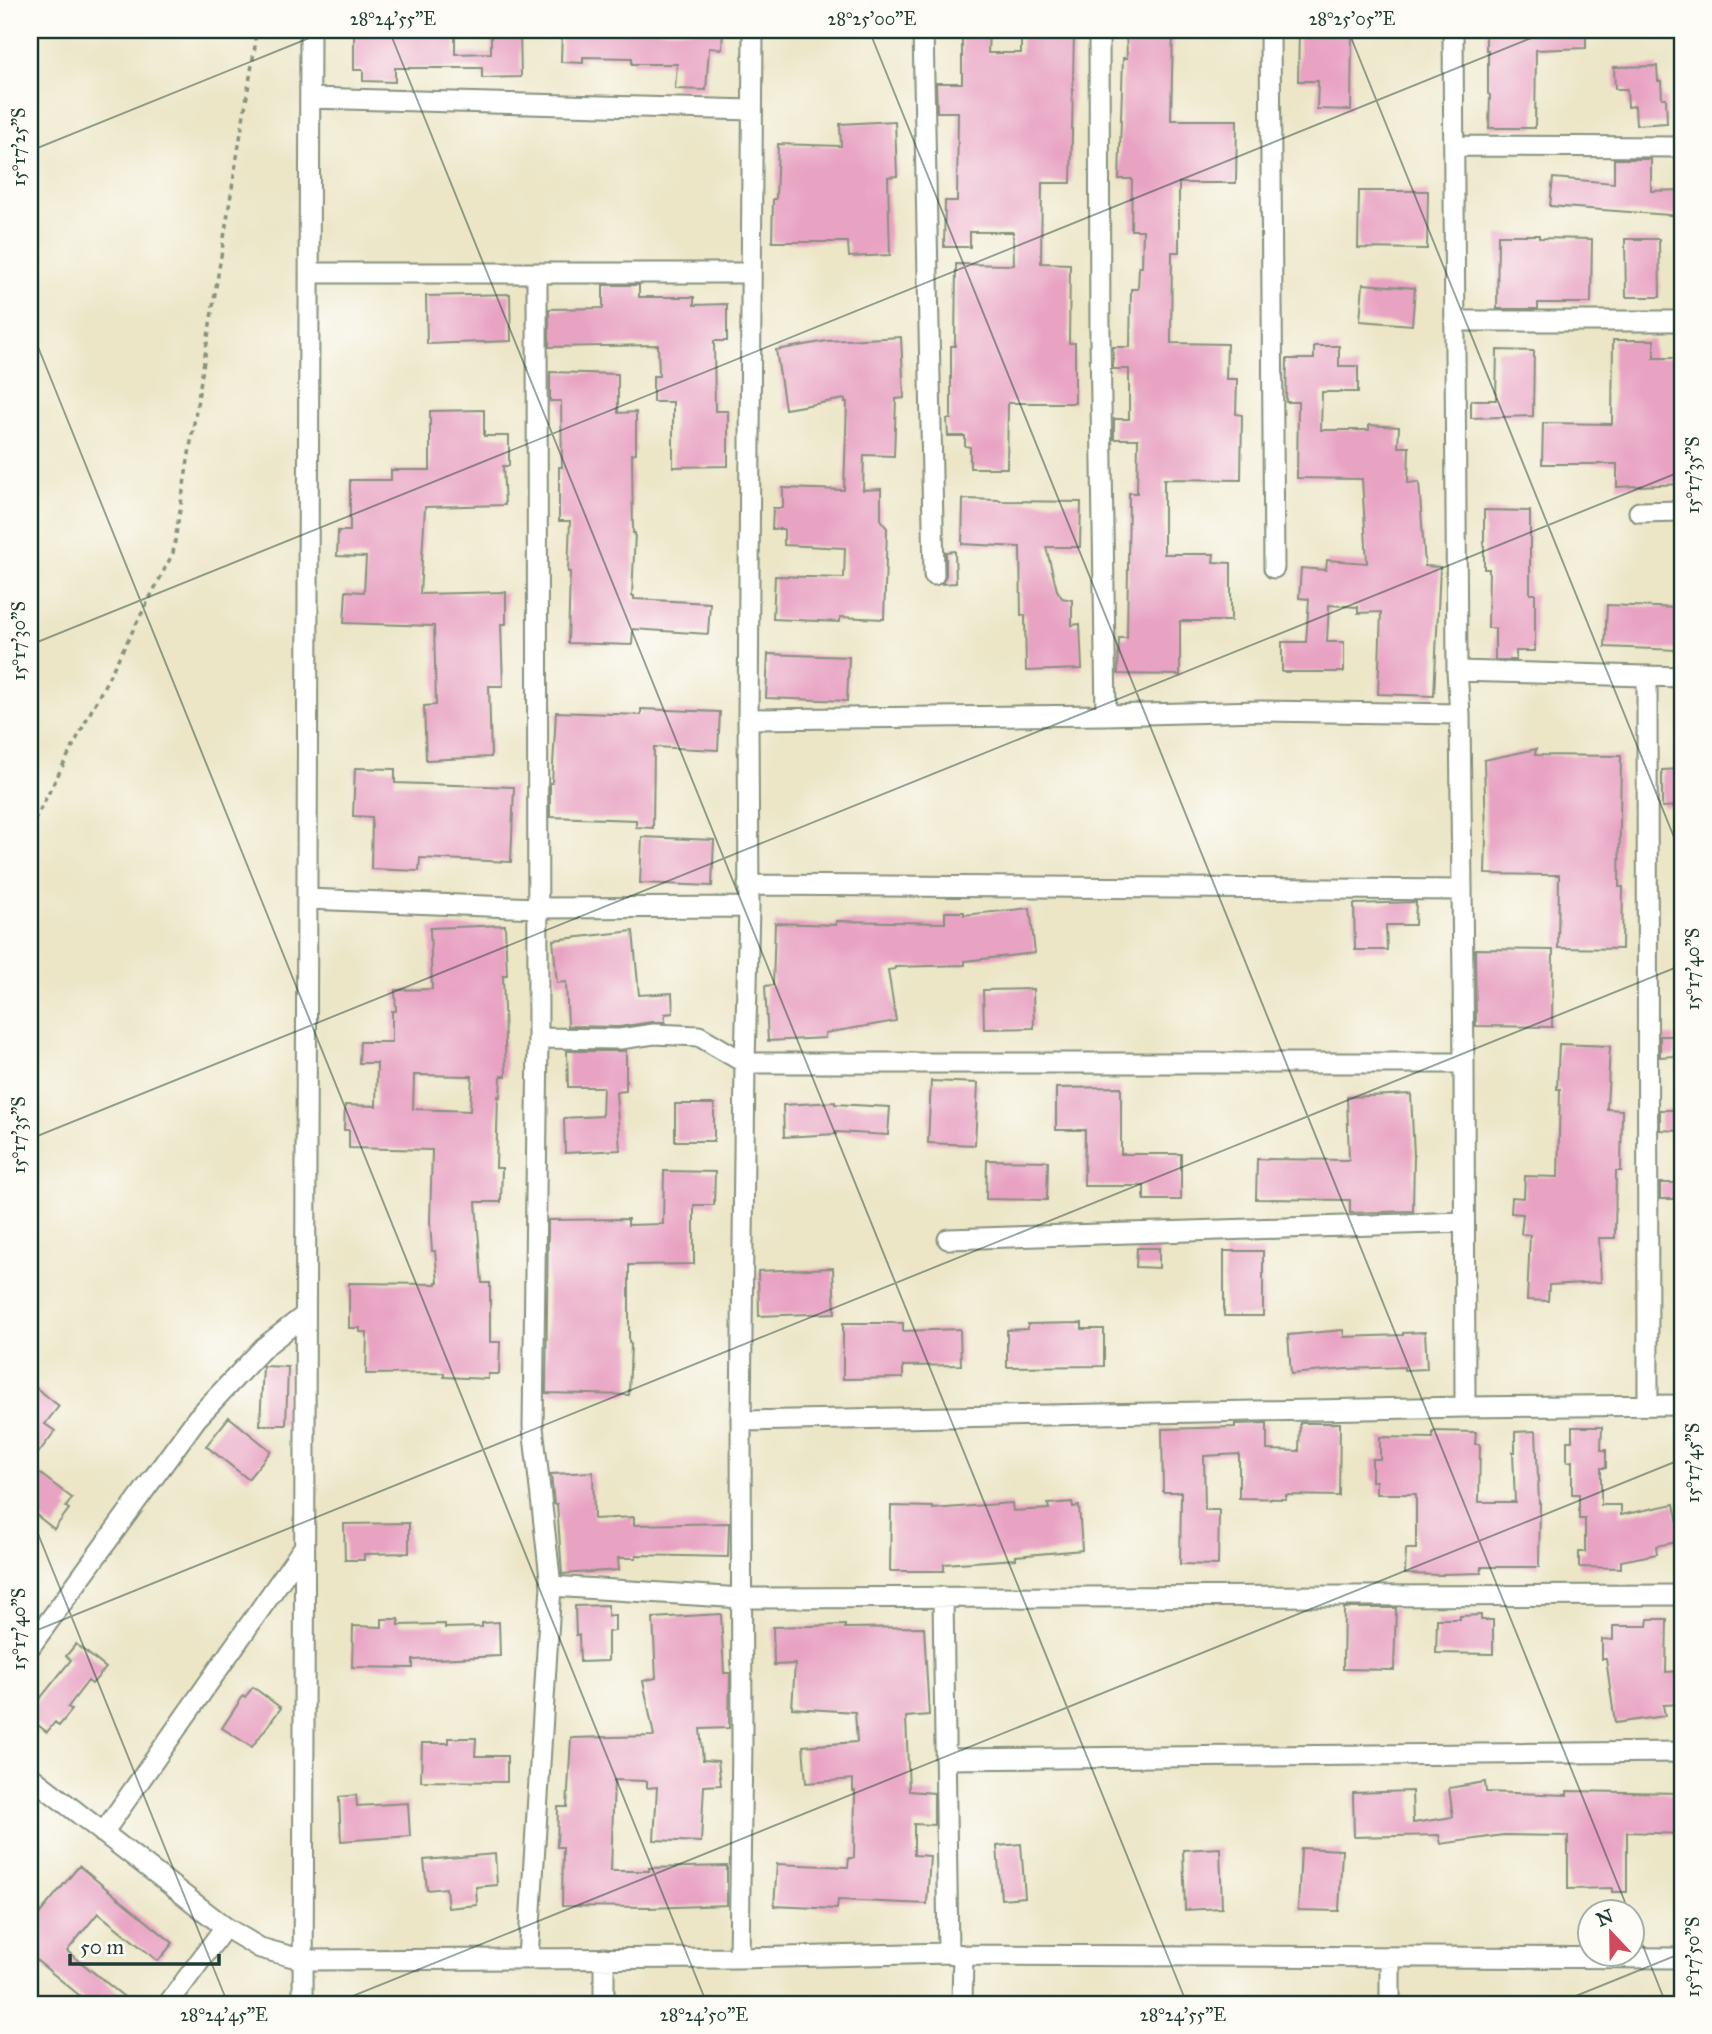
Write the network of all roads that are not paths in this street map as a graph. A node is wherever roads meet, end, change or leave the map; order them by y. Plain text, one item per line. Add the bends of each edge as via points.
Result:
1 (310, 30) edge
2 (753, 30) edge
3 (923, 30) edge
4 (1099, 30) edge
5 (1270, 30) edge
6 (1453, 30) edge
7 (310, 98) junction
8 (752, 110) junction
9 (1454, 146) junction
10 (1682, 147) edge
11 (309, 273) junction
12 (537, 273) junction
13 (751, 273) junction
14 (1455, 321) junction
15 (1682, 321) edge
16 (1682, 511) edge
17 (1639, 512) dead end
18 (1274, 568) dead end
19 (934, 575) dead end
20 (1457, 671) junction
21 (1647, 676) junction
22 (1682, 677) edge
23 (1460, 714) junction
24 (1106, 715) junction
25 (748, 719) junction
26 (748, 885) junction
27 (1462, 890) junction
28 (307, 899) junction
29 (749, 907) junction
30 (537, 908) junction
31 (538, 1038) junction
32 (745, 1063) junction
33 (1464, 1063) junction
34 (1465, 1222) junction
35 (948, 1240) dead end
36 (305, 1315) junction
37 (1648, 1405) junction
38 (1682, 1405) edge
39 (1465, 1407) junction
40 (741, 1421) junction
41 (304, 1547) junction
42 (551, 1586) junction
43 (1682, 1595) edge
44 (943, 1597) junction
45 (742, 1598) junction
46 (30, 1647) edge
47 (1682, 1752) edge
48 (946, 1759) junction
49 (30, 1776) edge
50 (103, 1833) junction
51 (225, 1927) junction
52 (955, 1954) junction
53 (1390, 1957) junction
54 (528, 1958) junction
55 (604, 1958) junction
56 (739, 1958) junction
57 (1682, 1958) edge
58 (304, 1960) junction
59 (167, 2004) edge
60 (303, 2004) edge
61 (604, 2004) edge
62 (962, 2004) edge
63 (1390, 2004) edge

1 - 7 street
2 - 8 street
3 - 19 street
4 - 24 street
5 - 18 street
6 - 9 street
7 - 8 street
7 - 11 street
8 - 13 street
9 - 10 street
9 - 14 street
11 - 12 street
11 - 28 street
12 - 13 street
12 - 30 street
13 - 25 street
14 - 15 street
14 - 20 street
16 - 17 street
20 - 21 street
20 - 23 street
21 - 22 street
21 - 37 street
23 - 24 street via 1260,711
23 - 27 street
24 - 25 street
25 - 26 street
26 - 27 street
26 - 29 street
27 - 33 street
28 - 30 street
28 - 36 street
29 - 30 street
29 - 32 street
30 - 31 street
31 - 32 street via 699,1036
31 - 42 street via 533,1427
32 - 33 street
32 - 40 street
33 - 34 street
34 - 35 street
34 - 39 street
36 - 41 street
36 - 46 street via 264,1347 197,1419
37 - 38 street
37 - 39 street
39 - 40 street
40 - 45 street
41 - 50 street
41 - 58 street
42 - 45 street
42 - 54 street
43 - 44 street
44 - 45 street
44 - 48 street
45 - 56 street
47 - 48 street
48 - 52 street
49 - 50 street
50 - 51 street
51 - 58 street via 260,1948
51 - 59 street
52 - 53 street
52 - 56 street
52 - 62 street
53 - 57 street
53 - 63 street
54 - 55 street
54 - 58 street
55 - 56 street
55 - 61 street
58 - 60 street

